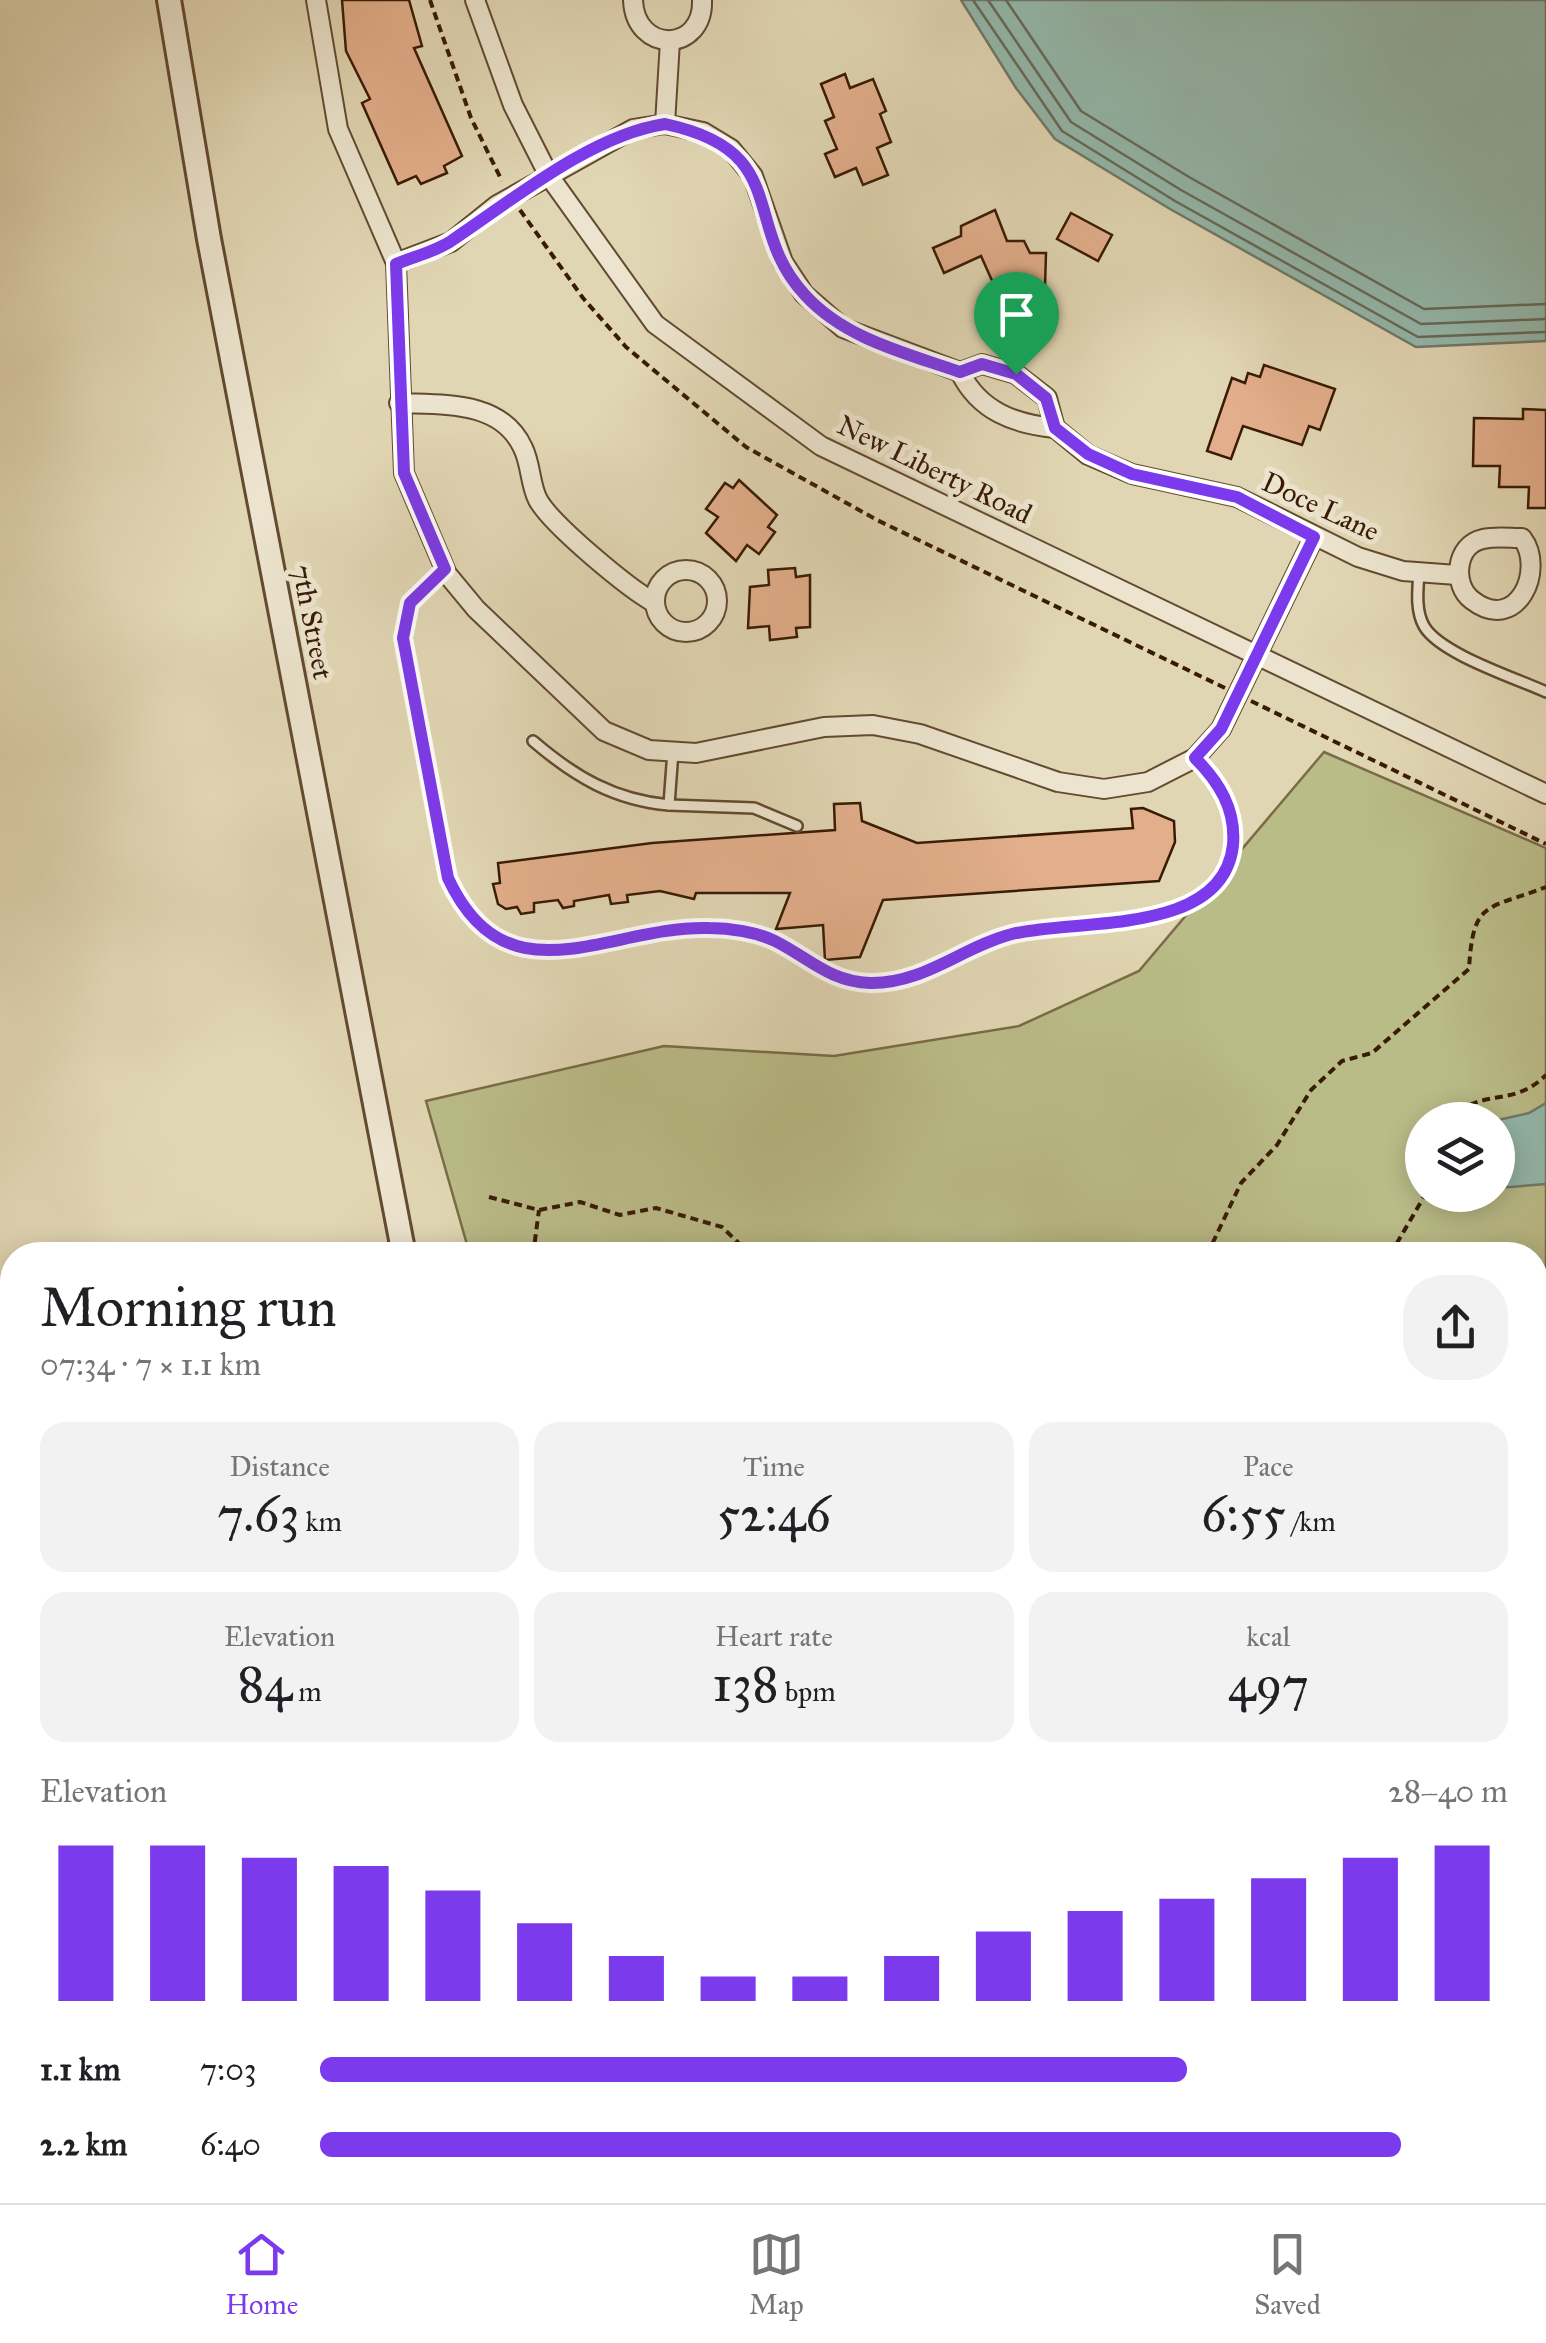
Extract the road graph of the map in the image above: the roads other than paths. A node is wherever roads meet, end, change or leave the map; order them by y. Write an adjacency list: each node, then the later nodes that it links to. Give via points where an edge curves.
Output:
1 (168, 0): 26 (street, 7th Street)
2 (316, 0): 9 (street, via 338,128)
3 (475, 0): 8 (street, New Liberty Road, via 513,105)
4 (633, 0): 6 (street, via 642,28)
5 (702, 0): 6 (street, via 697,24)
6 (670, 41): 7 (street)
7 (665, 124): 8 (street, via 633,128); 10 (street, Doce Lane, via 703,132 731,149 754,176 782,262 804,294 843,328)
8 (549, 176): 9 (street, via 451,242); 18 (street, New Liberty Road, via 655,324 820,446)
9 (396, 264): 11 (street)
10 (960, 372): 12 (street, Doce Lane, via 970,392 994,412); 12 (street, Doce Lane, via 982,364 1016,374 1046,398)
11 (399, 403): 14 (street, via 404,473); 17 (street, via 463,405 501,420 523,446 538,502 626,586)
12 (1055, 428): 13 (street, Doce Lane, via 1088,454 1132,474 1237,497)
13 (1314, 537): 15 (street, Doce Lane); 18 (street)
14 (445, 569): 21 (street, via 476,608 604,730 648,750); 22 (lane, via 410,603 403,638 448,878 458,900 495,936 529,951 724,929 772,940 829,975 896,982 1003,936 1167,913 1210,890 1232,846 1224,795)
15 (1418, 572): 16 (street, Doce Lane); 19 (lane, via 1424,627 1445,646)
16 (1458, 575): 16 (street, via 1469,598 1485,607 1524,606 1536,598 1544,566 1522,538 1482,539 1460,559)
17 (655, 604)
18 (1258, 655): 22 (street, via 1221,729); 23 (street, New Liberty Road)
19 (1546, 692)
20 (532, 741): 24 (lane, via 574,776 634,802)
21 (673, 751): 22 (street, via 873,725 920,734 1058,782 1104,788 1148,782); 24 (lane)
22 (1195, 758)
23 (1546, 794)
24 (669, 805): 25 (lane, via 754,808)
25 (796, 826)
26 (402, 1242)

